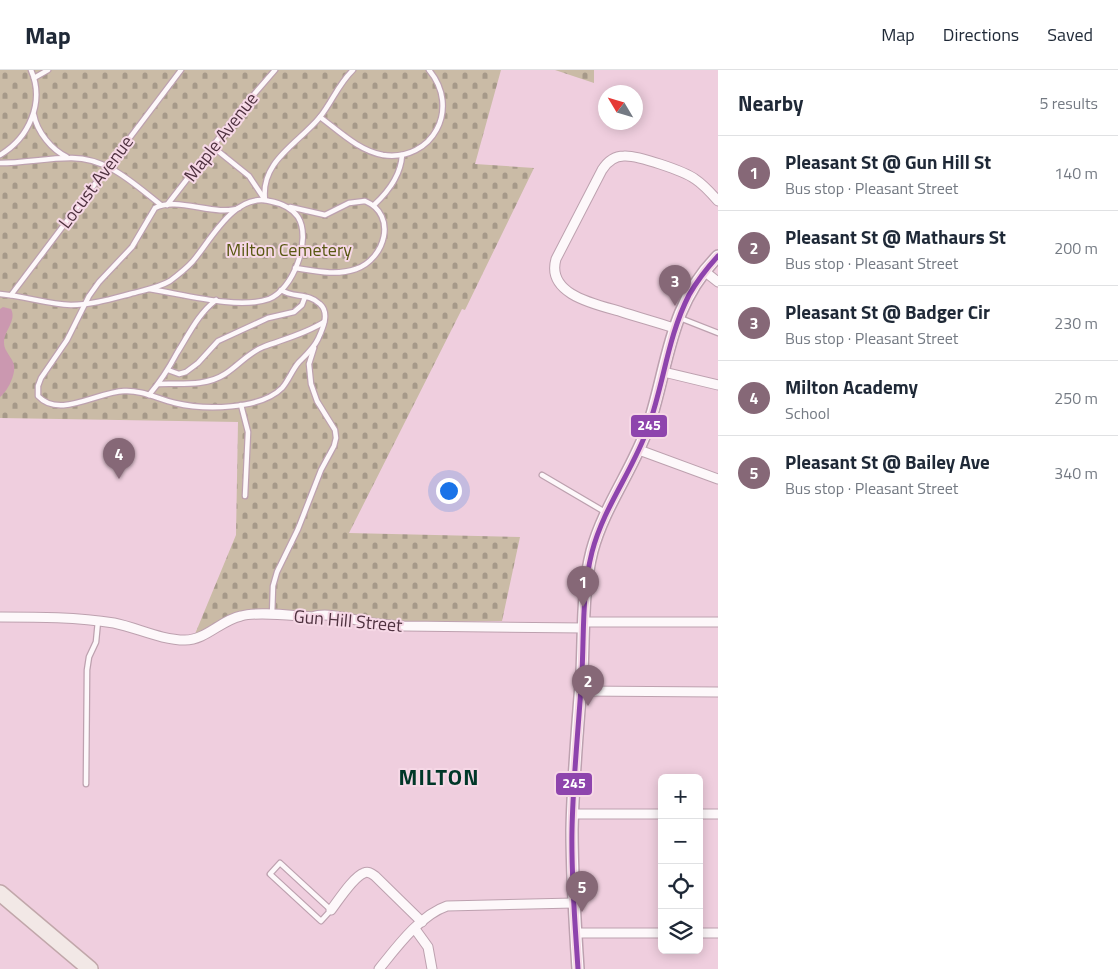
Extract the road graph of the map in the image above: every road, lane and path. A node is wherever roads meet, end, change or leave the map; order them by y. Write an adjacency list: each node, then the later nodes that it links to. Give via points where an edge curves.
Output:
1 (31, 70): 7 (lane)
2 (48, 70): 7 (lane)
3 (181, 70): 15 (lane, Locust Avenue)
4 (275, 70): 10 (lane, Maple Avenue)
5 (353, 70): 9 (lane)
6 (429, 70): 12 (lane, via 442,94 440,121 425,144)
7 (34, 78): 8 (lane)
8 (34, 114): 11 (lane, via 23,135); 13 (lane, via 37,126 47,140)
9 (320, 117): 12 (lane, via 369,151); 16 (lane, via 271,168 264,182)
10 (213, 148): 16 (lane, via 249,176); 19 (lane, Maple Avenue)
11 (0, 155)
12 (402, 155): 20 (lane, via 394,181)
13 (69, 158): 14 (lane); 15 (lane)
14 (0, 163)
15 (108, 166): 18 (lane); 30 (lane, Locust Avenue)
16 (265, 200): 21 (lane); 22 (lane)
17 (718, 201): 35 (street, via 700,182 684,173 630,156 616,158 602,170 556,259 556,278 570,293 589,302)
18 (161, 205): 19 (lane); 33 (lane, via 152,211 132,247)
19 (167, 205): 22 (lane, via 228,211)
20 (374, 205): 21 (lane, via 355,201 325,215); 24 (lane, via 381,214 385,229 382,246 373,260 338,273)
21 (284, 206): 24 (lane, via 298,217 302,230 302,248)
22 (239, 208): 27 (lane, via 218,227 185,269)
23 (718, 256): 25 (street)
24 (295, 268): 28 (lane)
25 (704, 272): 26 (street); 35 (street, via 690,290)
26 (718, 282)
27 (149, 289): 32 (lane); 33 (lane)
28 (281, 290): 31 (lane); 32 (lane, via 270,298 252,302)
29 (0, 294): 30 (lane)
30 (11, 295): 33 (lane, via 54,303)
31 (306, 296): 34 (lane, via 322,306); 40 (lane, via 294,312 268,318 222,338 194,366)
32 (216, 300): 38 (lane, via 193,326)
33 (84, 304): 44 (lane, via 66,340 41,378 38,396 50,405 58,406 115,392)
34 (324, 322): 37 (lane); 41 (lane, via 309,331 252,352 220,377)
35 (676, 322): 36 (lane); 39 (street)
36 (718, 334)
37 (314, 346): 45 (lane, via 281,389); 51 (lane, via 309,364 311,384 336,438 277,572)
38 (168, 370): 40 (lane); 42 (lane)
39 (664, 372): 43 (street); 46 (street)
40 (182, 373): 41 (lane)
41 (182, 383): 42 (lane)
42 (158, 384): 44 (lane)
43 (718, 385)
44 (149, 395): 45 (lane, via 193,406)
45 (241, 405): 49 (lane, via 248,432)
46 (639, 450): 48 (street); 50 (street)
47 (542, 475): 50 (lane)
48 (718, 479)
49 (245, 496)
50 (607, 513): 55 (street, via 590,562)
51 (272, 615): 53 (street, Gun Hill Street, via 240,616 202,636 186,640); 55 (street, Gun Hill Street, via 330,616 404,626)
52 (0, 617): 53 (street, Gun Hill Street)
53 (98, 622): 58 (lane, via 96,642 87,670)
54 (718, 622): 55 (street, Gun Hill Street)
55 (585, 625): 56 (street)
56 (580, 691): 57 (street); 59 (street)
57 (718, 692)
58 (86, 784)
59 (573, 814): 60 (street); 64 (street)
60 (658, 814)
61 (703, 814): 62 (street)
62 (718, 814)
63 (0, 893): 72 (main road)
64 (574, 903): 66 (street, via 453,905 436,910); 68 (street)
65 (331, 910): 65 (lane, via 280,863 270,874 321,921); 66 (street, via 358,877 370,873)
66 (422, 922): 67 (street)
67 (415, 929): 73 (street); 74 (street, via 428,947)
68 (576, 933): 69 (street); 75 (street)
69 (658, 933)
70 (703, 933): 71 (street)
71 (718, 933)
72 (90, 969)
73 (379, 969)
74 (432, 969)
75 (578, 969)

